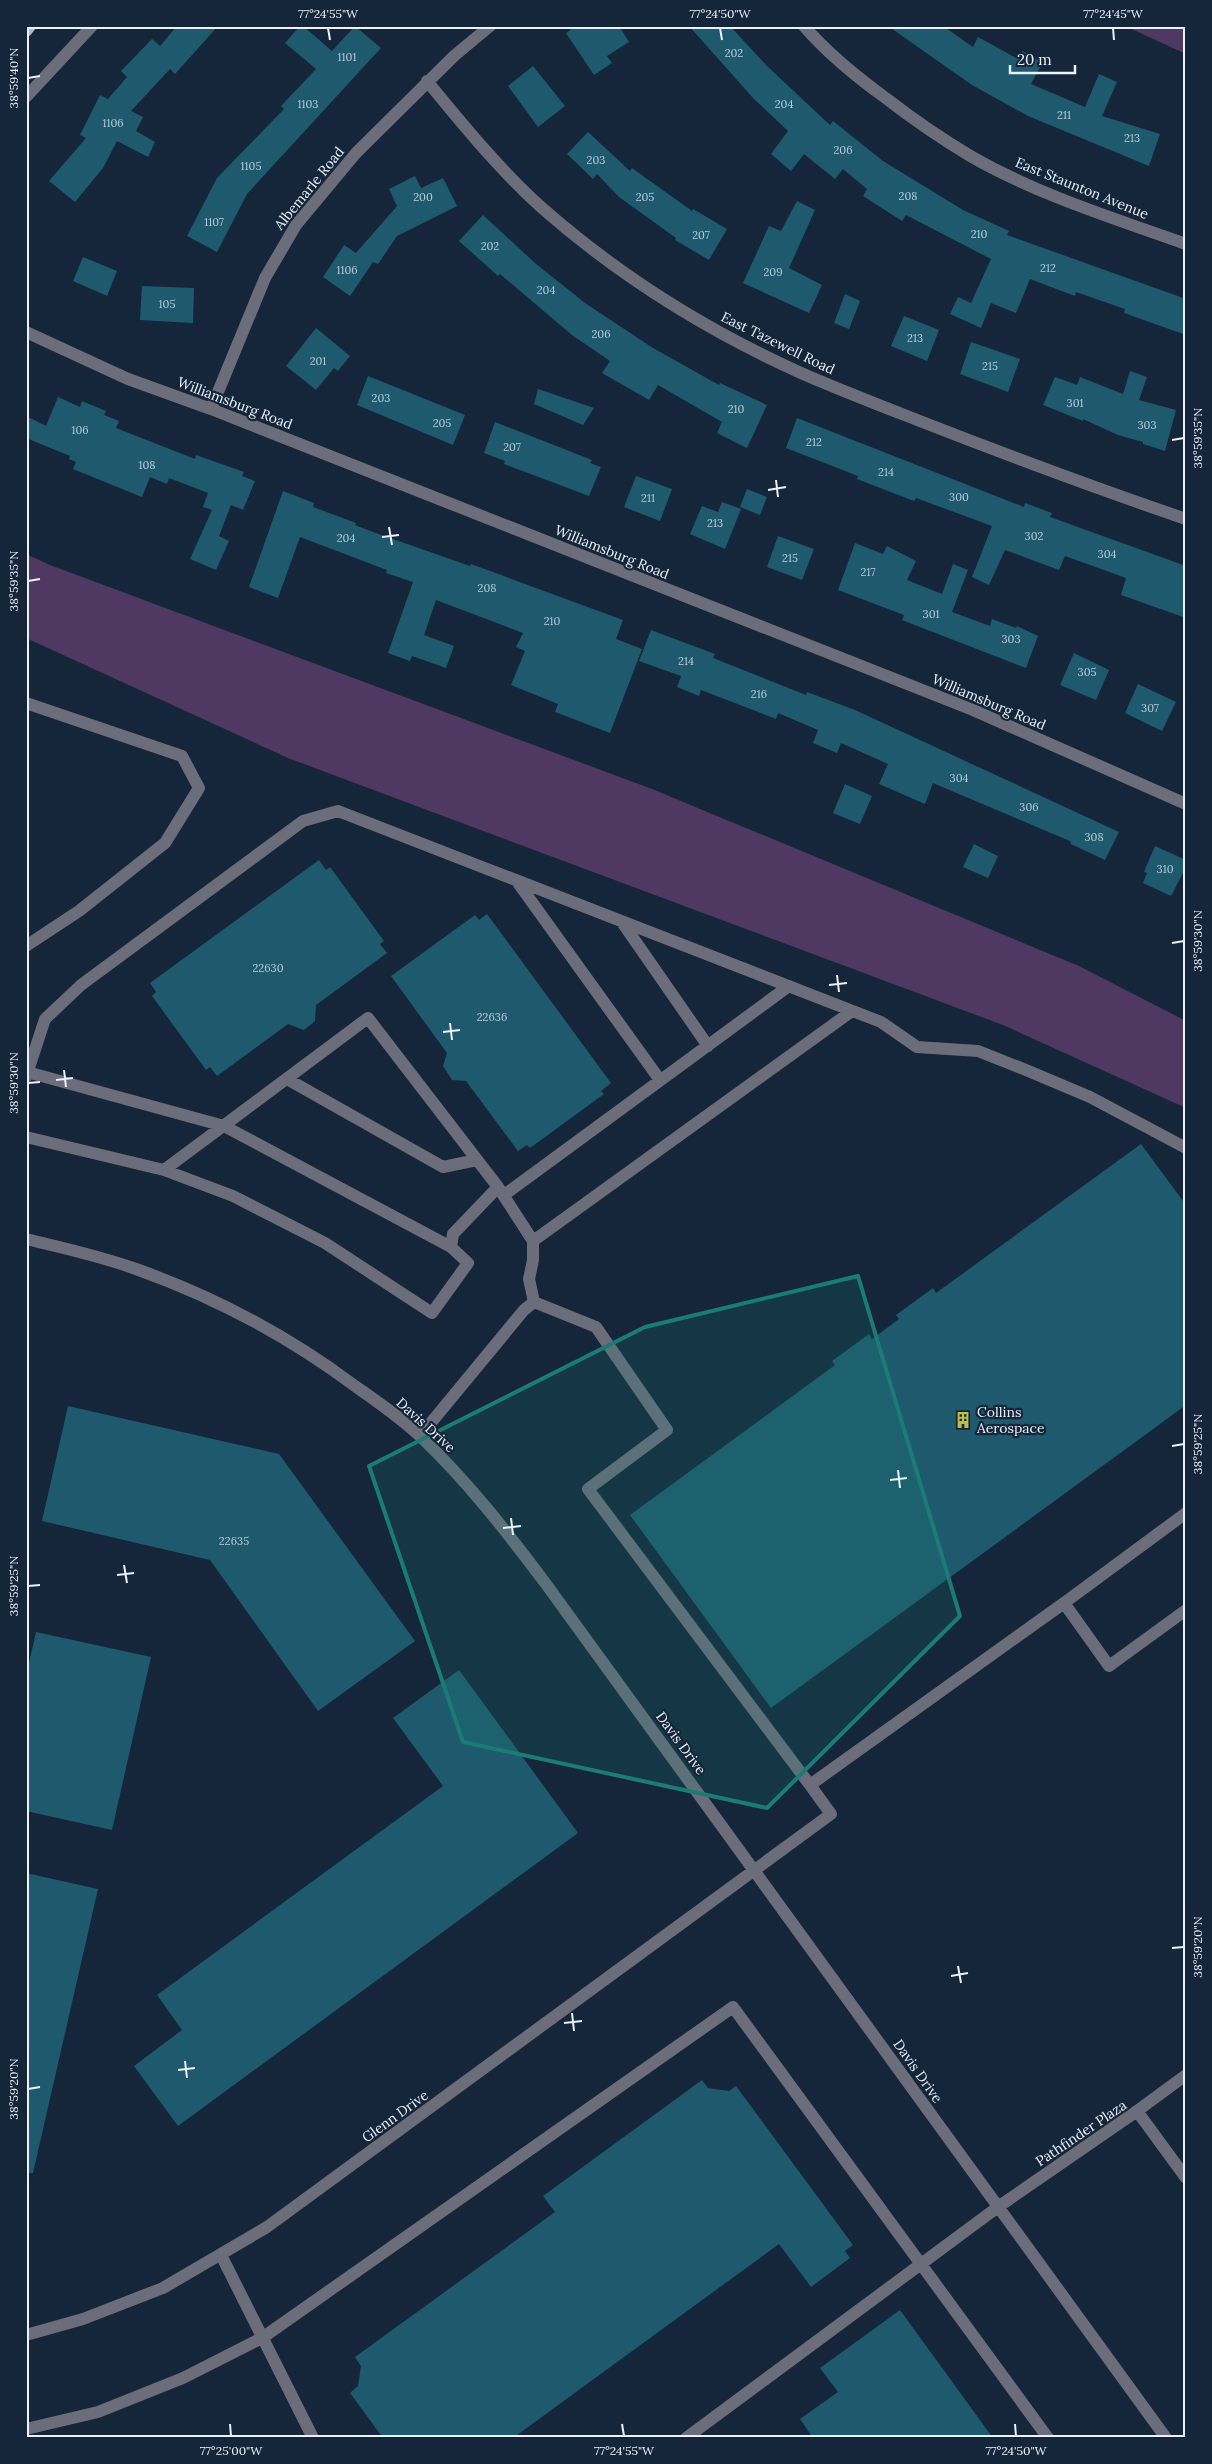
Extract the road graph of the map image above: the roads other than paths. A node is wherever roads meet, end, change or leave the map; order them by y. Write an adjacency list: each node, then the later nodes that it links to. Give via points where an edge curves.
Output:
1 (30, 26): 5 (main road)
2 (92, 26): 7 (street)
3 (490, 26): 6 (street, Albemarle Road)
4 (804, 26): 8 (street, East Staunton Avenue, via 862,81 915,121 972,157 1078,206)
5 (26, 30)
6 (427, 81): 10 (street, Albemarle Road, via 356,153 296,225 265,278); 11 (street, East Tazewell Road, via 486,154 542,207 650,290 696,319 847,392 1034,466)
7 (26, 97)
8 (1186, 244)
9 (26, 332): 10 (street, Williamsburg Road, via 128,379)
10 (211, 409): 13 (street, Williamsburg Road, via 964,706)
11 (1186, 519)
12 (26, 703): 16 (street, via 182,756 199,788 165,843 79,912)
13 (1186, 804)
14 (516, 880): 15 (street); 20 (street, via 338,811 303,821 81,985 45,1019); 22 (street)
15 (622, 922): 17 (street); 19 (street)
16 (26, 946)
17 (789, 986): 18 (street); 19 (street)
18 (852, 1011): 25 (street, via 881,1022 917,1048 978,1051 1026,1070 1090,1097); 30 (street)
19 (708, 1046): 22 (street)
20 (27, 1074): 23 (street)
21 (287, 1078): 23 (street); 26 (street, via 443,1167); 26 (street, via 368,1018)
22 (660, 1080): 28 (street)
23 (224, 1126): 27 (street); 31 (street)
24 (26, 1138): 27 (street)
25 (1186, 1148)
26 (477, 1160): 28 (street)
27 (164, 1170): 31 (street, via 233,1196 325,1243 432,1313 468,1263)
28 (501, 1191): 30 (street); 31 (street, via 453,1234)
29 (26, 1239): 33 (street, Davis Drive, via 134,1268 236,1310 324,1363)
30 (534, 1241): 32 (street, via 529,1279)
31 (452, 1247)
32 (534, 1302): 33 (street); 37 (street, via 596,1326 668,1430 588,1489)
33 (420, 1436): 38 (street, Davis Drive, via 502,1525)
34 (1186, 1513): 35 (street)
35 (1064, 1602): 36 (street, via 1109,1666); 37 (street)
36 (1186, 1610)
37 (810, 1785): 38 (street, Glenn Drive, via 831,1814)
38 (756, 1872): 42 (street, Davis Drive); 43 (street, Glenn Drive, via 275,2222)
39 (1186, 2075): 40 (street)
40 (1137, 2111): 41 (street, Pathfinder Plaza); 42 (street, Pathfinder Plaza)
41 (1186, 2178)
42 (998, 2207): 44 (street, Pathfinder Plaza); 51 (street, Davis Drive)
43 (221, 2255): 45 (street, Glenn Drive, via 163,2288 83,2319); 46 (street)
44 (922, 2265): 46 (street, via 733,2007); 49 (street, Pathfinder Plaza); 50 (street)
45 (26, 2335)
46 (262, 2338): 47 (street, via 183,2378 98,2412); 48 (street)
47 (26, 2429)
48 (309, 2435)
49 (686, 2438)
50 (1048, 2438)
51 (1166, 2438)

